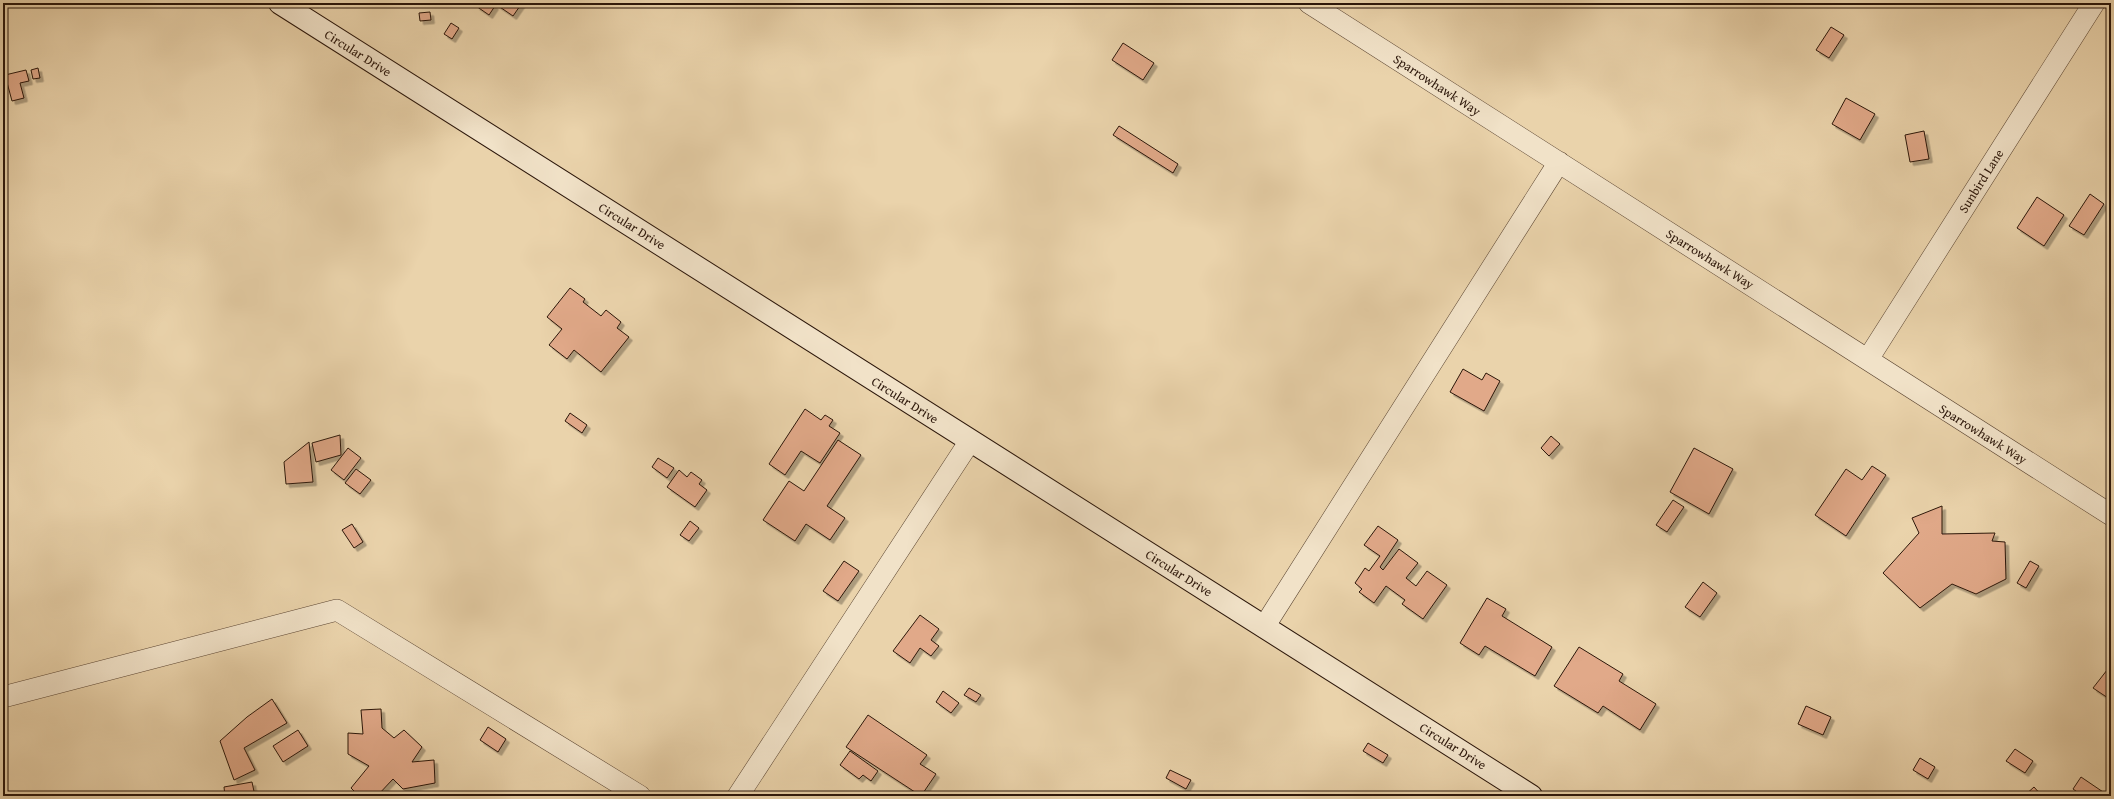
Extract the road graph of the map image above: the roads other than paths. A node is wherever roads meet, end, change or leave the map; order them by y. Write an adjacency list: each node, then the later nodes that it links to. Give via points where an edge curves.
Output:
1 (280, 3): 6 (street, Circular Drive)
2 (1309, 3): 4 (street, Sparrowhawk Way)
3 (2094, 3): 5 (street, Sunbird Lane)
4 (1559, 162): 5 (street, Sparrowhawk Way); 8 (street)
5 (1868, 359): 7 (street, Sparrowhawk Way)
6 (970, 441): 8 (street, Circular Drive); 11 (street)
7 (2111, 515)
8 (1264, 627): 12 (street, Circular Drive)
9 (3, 697): 10 (street, via 337,610)
10 (640, 796)
11 (738, 796)
12 (1531, 796)

